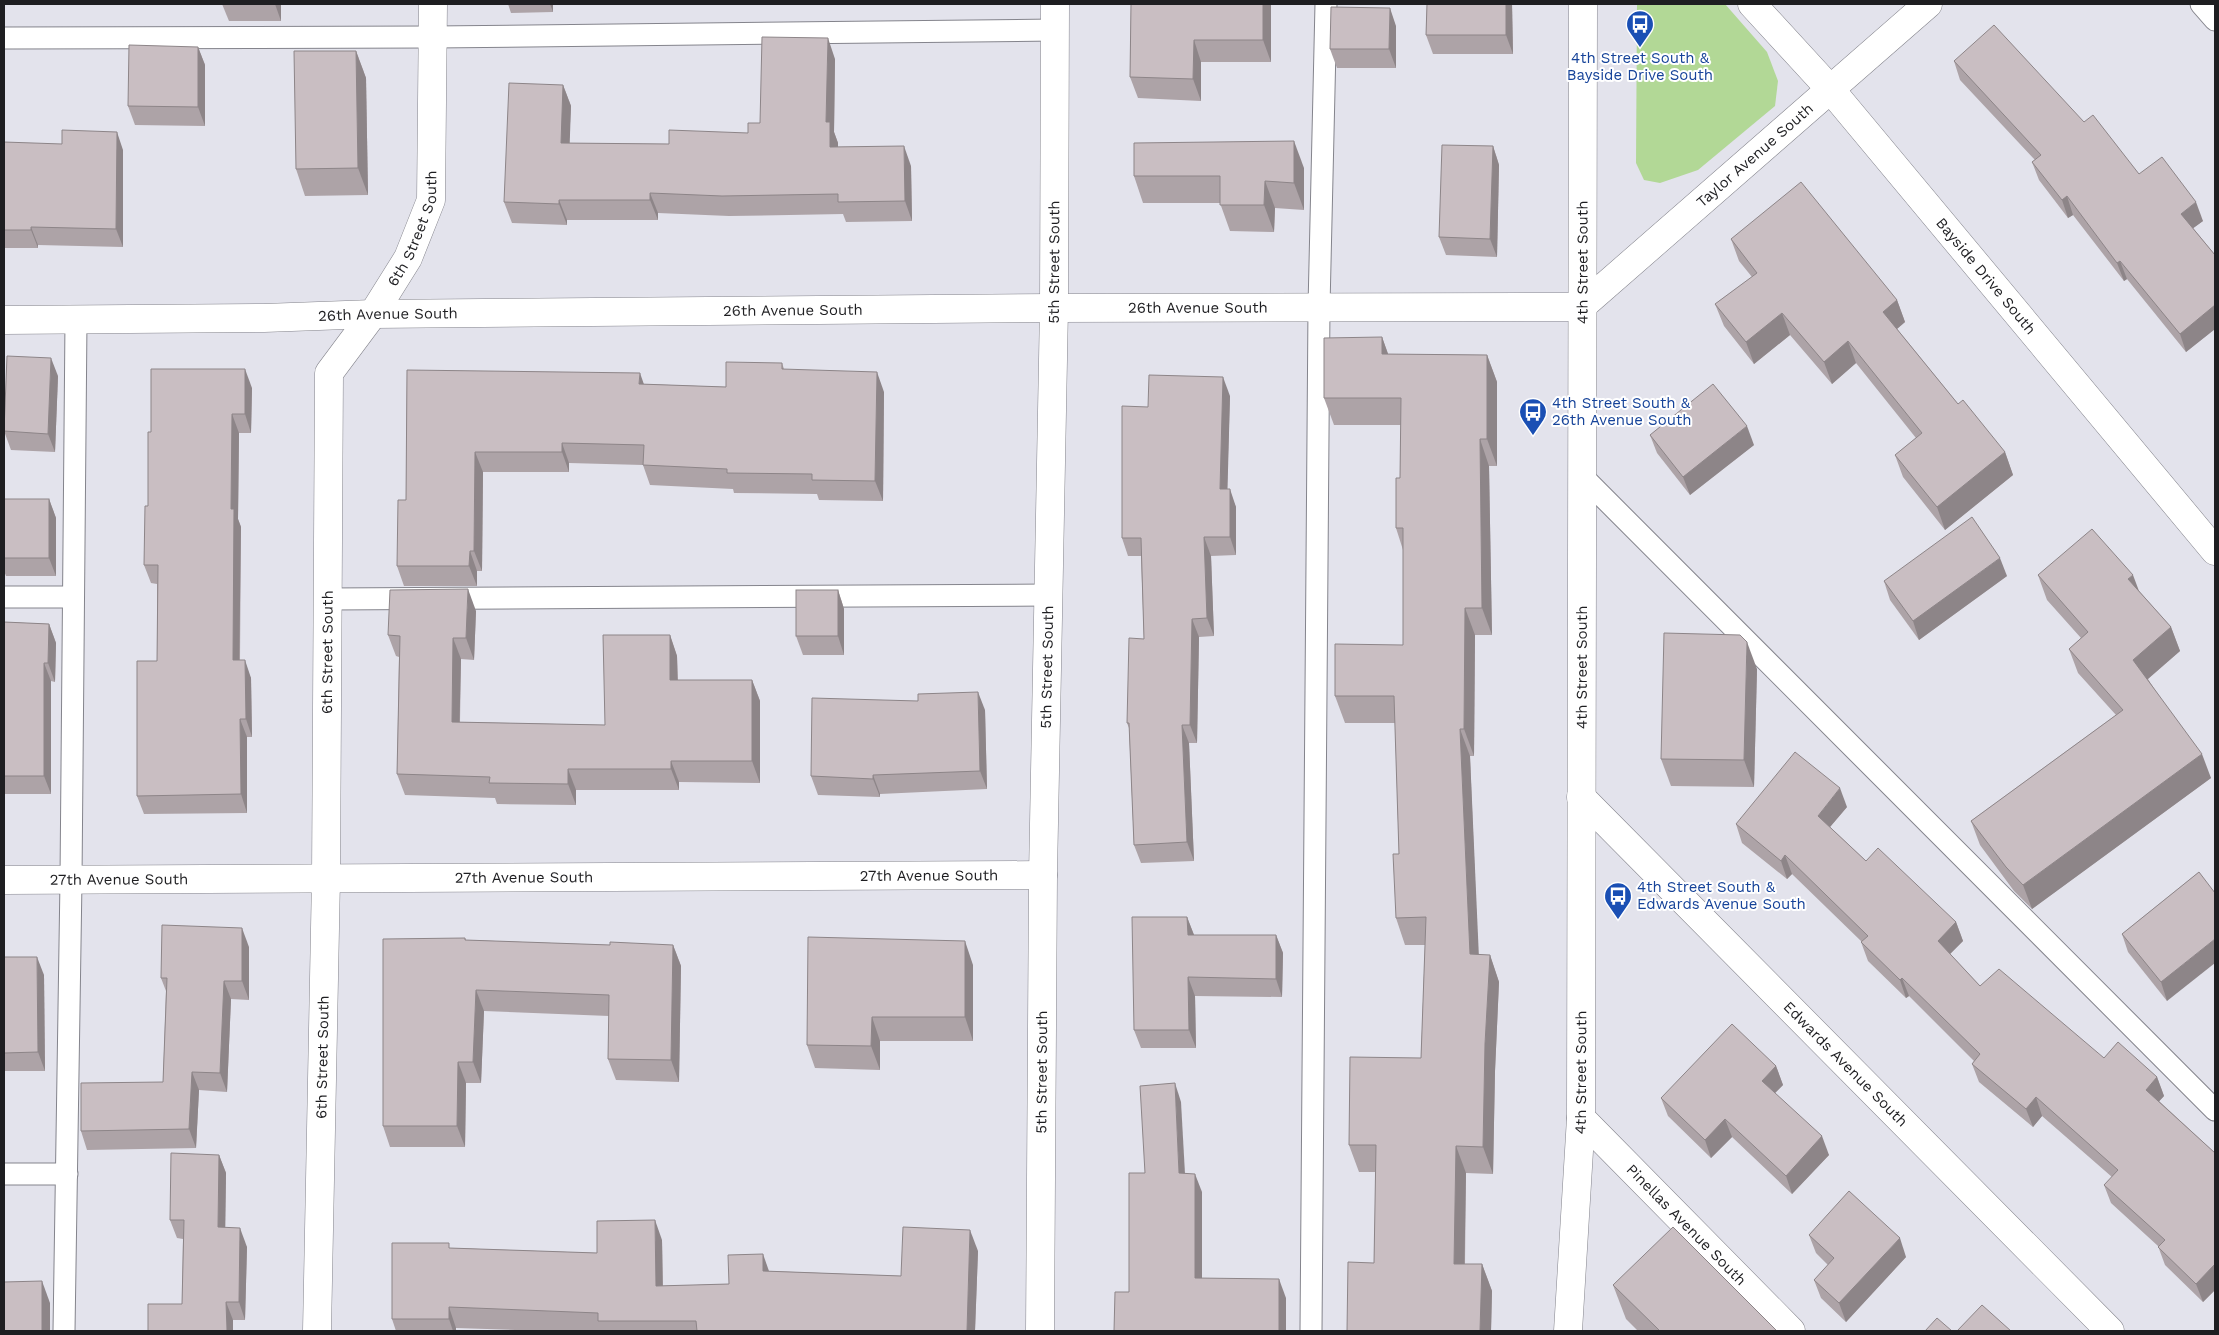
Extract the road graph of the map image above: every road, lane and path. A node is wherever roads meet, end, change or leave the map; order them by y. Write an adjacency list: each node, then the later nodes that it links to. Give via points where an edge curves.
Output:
1 (433, 4): 9 (street, 6th Street South)
2 (1326, 4): 12 (lane)
3 (1583, 4): 13 (street, 4th Street South)
4 (1752, 4): 11 (street, Bayside Drive South)
5 (1928, 4): 11 (street, Taylor Avenue South)
6 (2201, 4): 8 (lane)
7 (1055, 17): 9 (lane); 14 (street, 5th Street South)
8 (2215, 20)
9 (433, 37): 10 (lane); 15 (street, 6th Street South, via 431,200 408,258)
10 (4, 38)
11 (1831, 90): 13 (street, Taylor Avenue South); 19 (street, Bayside Drive South)
12 (1319, 307): 13 (street, 26th Avenue South); 14 (street, 26th Avenue South); 36 (lane)
13 (1581, 307): 18 (street, 4th Street South)
14 (1054, 308): 15 (street, 26th Avenue South); 20 (street, 5th Street South)
15 (373, 314): 17 (street, 26th Avenue South); 23 (street, 6th Street South, via 329,373)
16 (4, 320): 17 (street, 26th Avenue South)
17 (76, 320): 22 (lane)
18 (1581, 475): 24 (street, 4th Street South); 29 (lane)
19 (2215, 551)
20 (1049, 595): 23 (lane); 25 (street, 5th Street South)
21 (4, 597): 22 (lane)
22 (73, 597): 28 (lane)
23 (328, 599): 26 (street, 6th Street South)
24 (1581, 797): 30 (street, 4th Street South); 39 (street, Edwards Avenue South)
25 (1043, 875): 26 (street, 27th Avenue South); 35 (street, 5th Street South)
26 (326, 878): 28 (street, 27th Avenue South); 34 (street, 6th Street South)
27 (4, 880): 28 (street, 27th Avenue South)
28 (71, 880): 32 (lane)
29 (2215, 1110)
30 (1581, 1118): 37 (street, 4th Street South); 38 (street, Pinellas Avenue South)
31 (4, 1174): 32 (lane)
32 (67, 1174): 33 (lane)
33 (64, 1331)
34 (318, 1331)
35 (1040, 1331)
36 (1311, 1331)
37 (1568, 1331)
38 (1791, 1331)
39 (2110, 1331)

